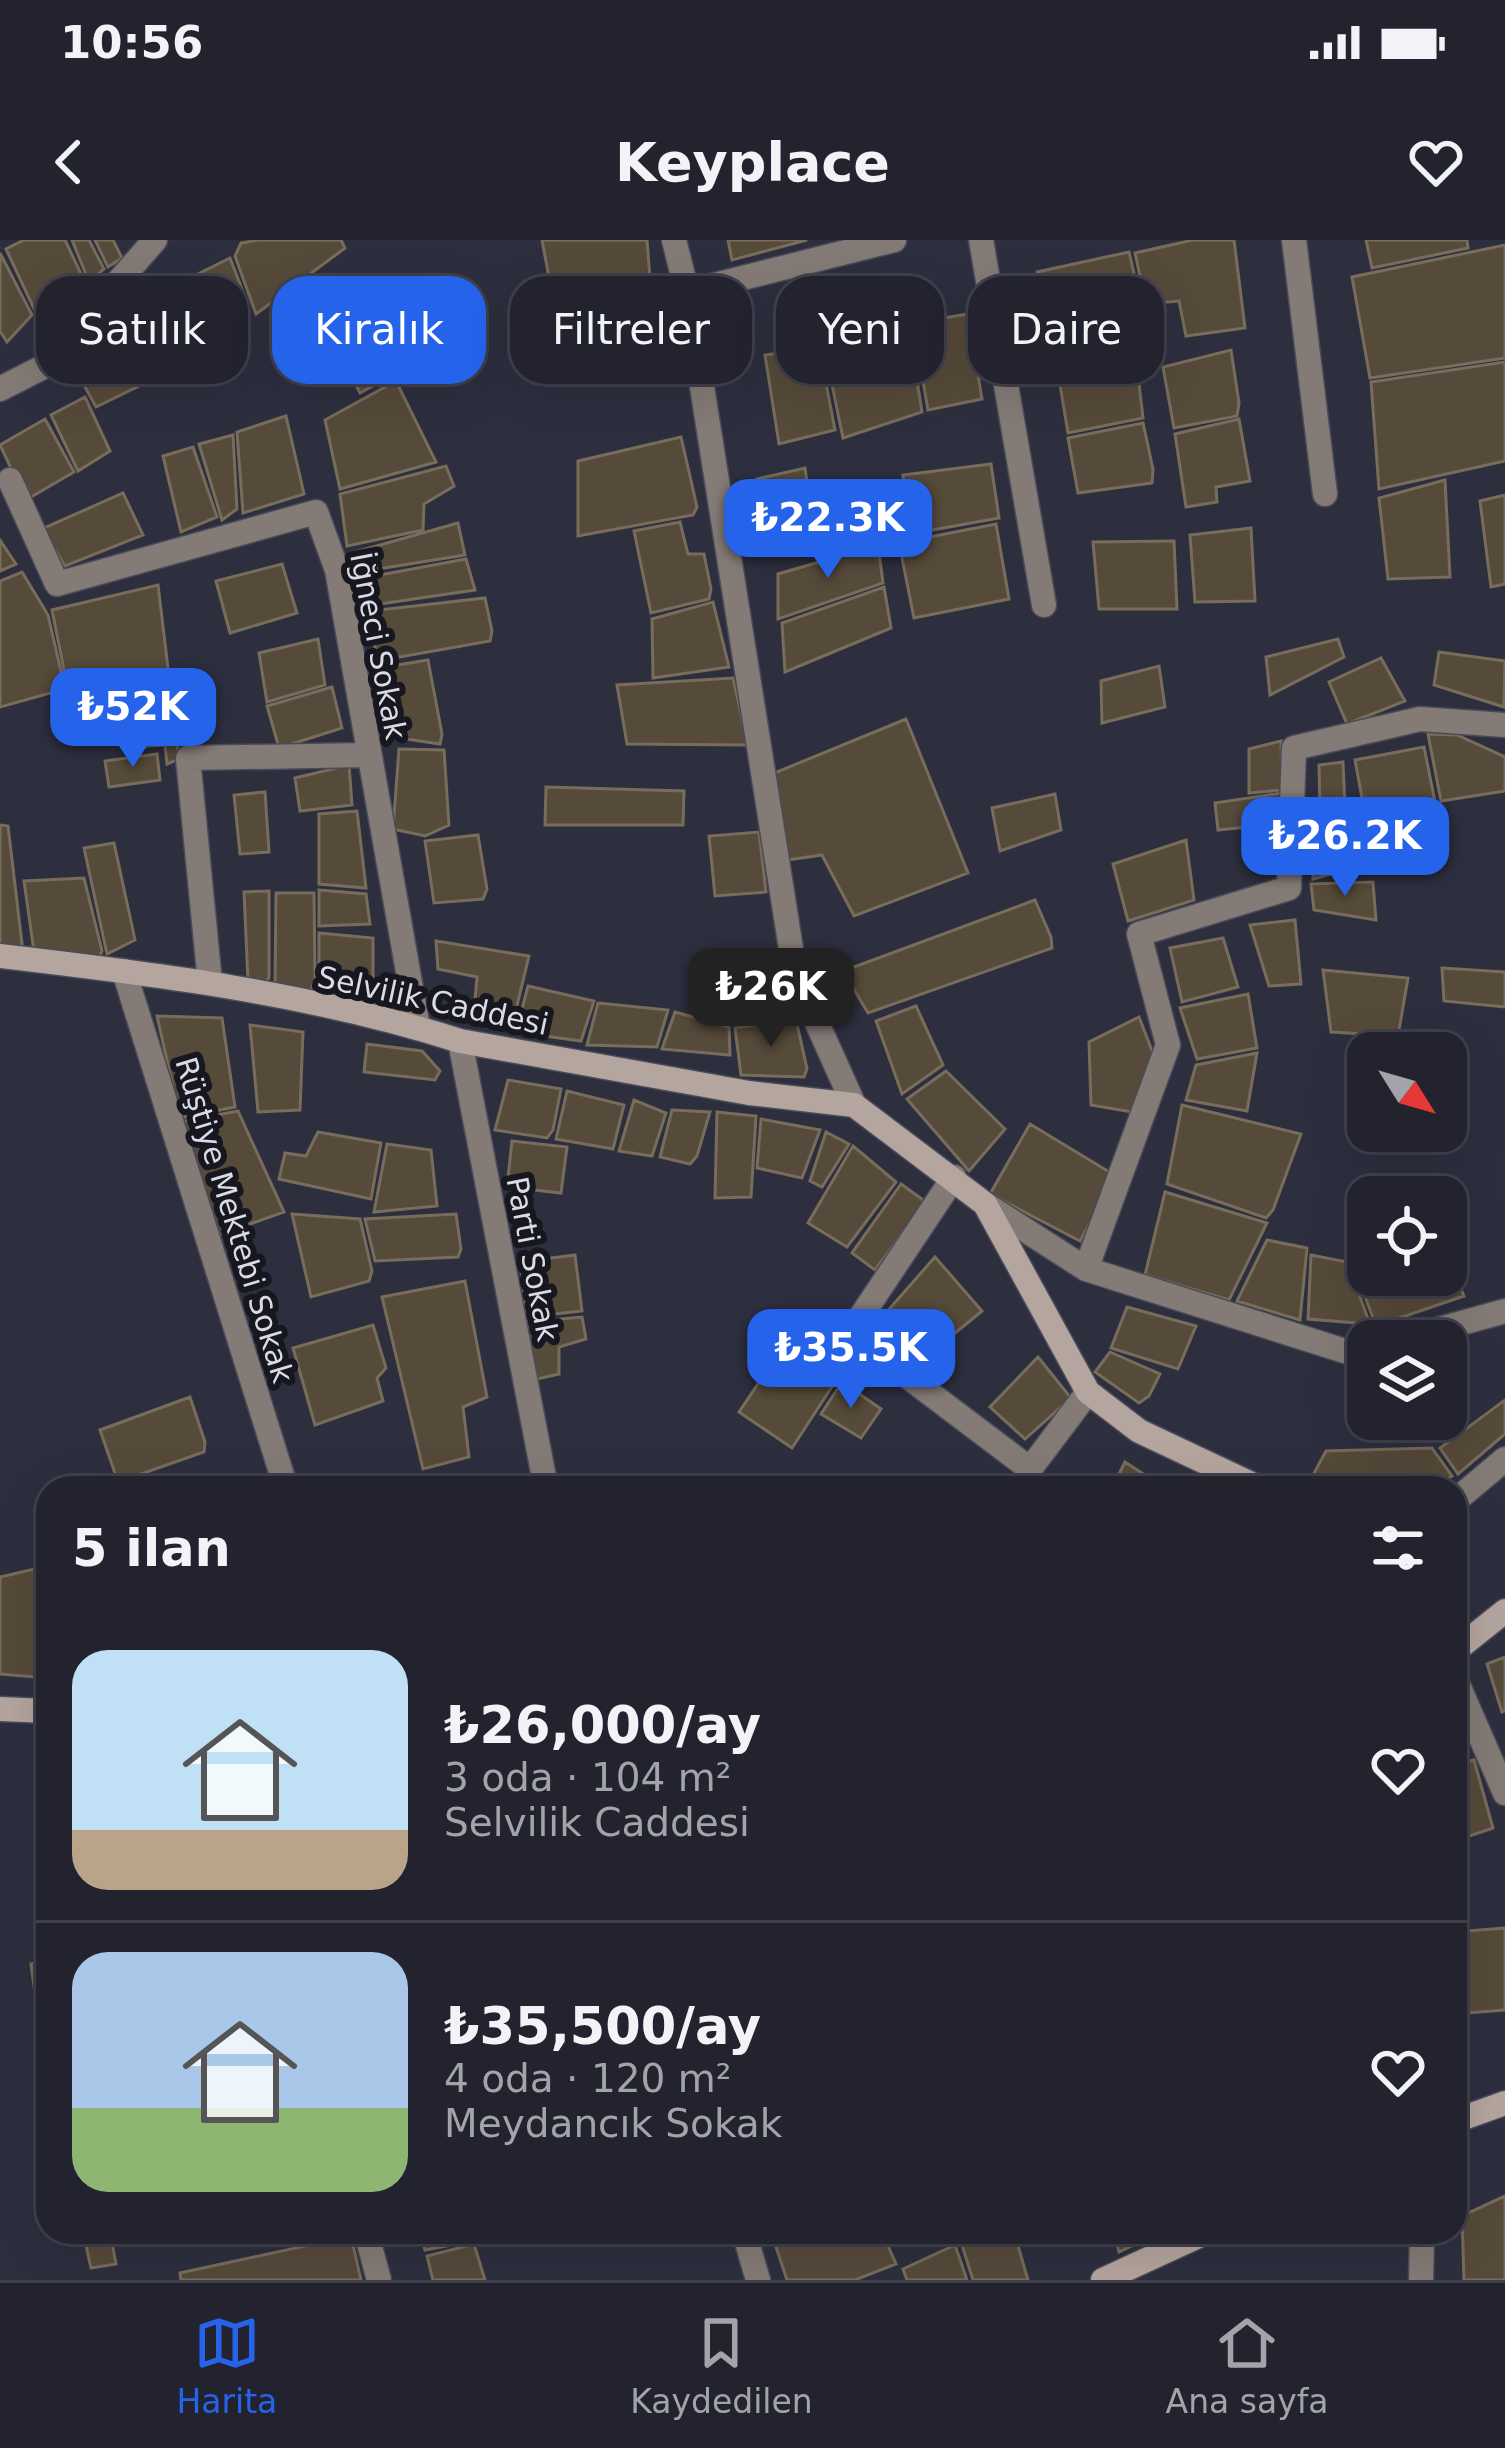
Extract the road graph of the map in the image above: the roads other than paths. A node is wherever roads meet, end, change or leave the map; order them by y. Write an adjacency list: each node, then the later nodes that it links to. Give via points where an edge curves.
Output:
1 (155, 240): 9 (street, via 43,367)
2 (674, 240): 6 (street)
3 (894, 240): 7 (street)
4 (981, 240): 12 (street)
5 (1294, 240): 11 (street)
6 (682, 276)
7 (750, 276)
8 (701, 384): 20 (street, via 795,974)
9 (0, 389)
10 (10, 480): 14 (street, İğneci Sokak, via 57,584 316,512 337,570)
11 (1325, 494)
12 (1044, 605)
13 (1505, 725): 23 (street, via 1420,719 1294,748 1289,888 1139,934 1168,1045)
14 (368, 755): 17 (street, via 188,758); 18 (street, İğneci Sokak)
15 (0, 956): 16 (street, Selvilik Caddesi)
16 (124, 971): 17 (street, Selvilik Caddesi); 29 (street, Rüştiye Mektebi Sokak)
17 (210, 983): 18 (street, Selvilik Caddesi)
18 (418, 1028): 19 (street, Selvilik Caddesi)
19 (460, 1041): 20 (street, Selvilik Caddesi); 30 (street, Parti Sokak)
20 (854, 1106): 21 (street)
21 (954, 1177): 22 (street); 31 (street, via 850,1333)
22 (986, 1204): 23 (street); 27 (street)
23 (1086, 1269): 26 (street)
24 (1505, 1311): 25 (street)
25 (1467, 1321)
26 (1347, 1352)
27 (1088, 1392): 32 (street); 33 (street, via 1139,1431)
28 (1505, 1459): 34 (street)
29 (282, 1476)
30 (544, 1476)
31 (1024, 1476)
32 (1027, 1476)
33 (1234, 1476)
34 (1467, 1491)
35 (1505, 1611): 36 (street)
36 (1467, 1641)
37 (1467, 1706): 40 (street)
38 (0, 1709): 39 (street)
39 (36, 1710)
40 (1505, 1793)
41 (1505, 2104): 42 (street)
42 (1467, 2117)
43 (370, 2244): 47 (street)
44 (748, 2244): 48 (street)
45 (1181, 2244): 49 (street)
46 (1422, 2244): 50 (street)
47 (380, 2280)
48 (758, 2280)
49 (1102, 2280)
50 (1421, 2280)

